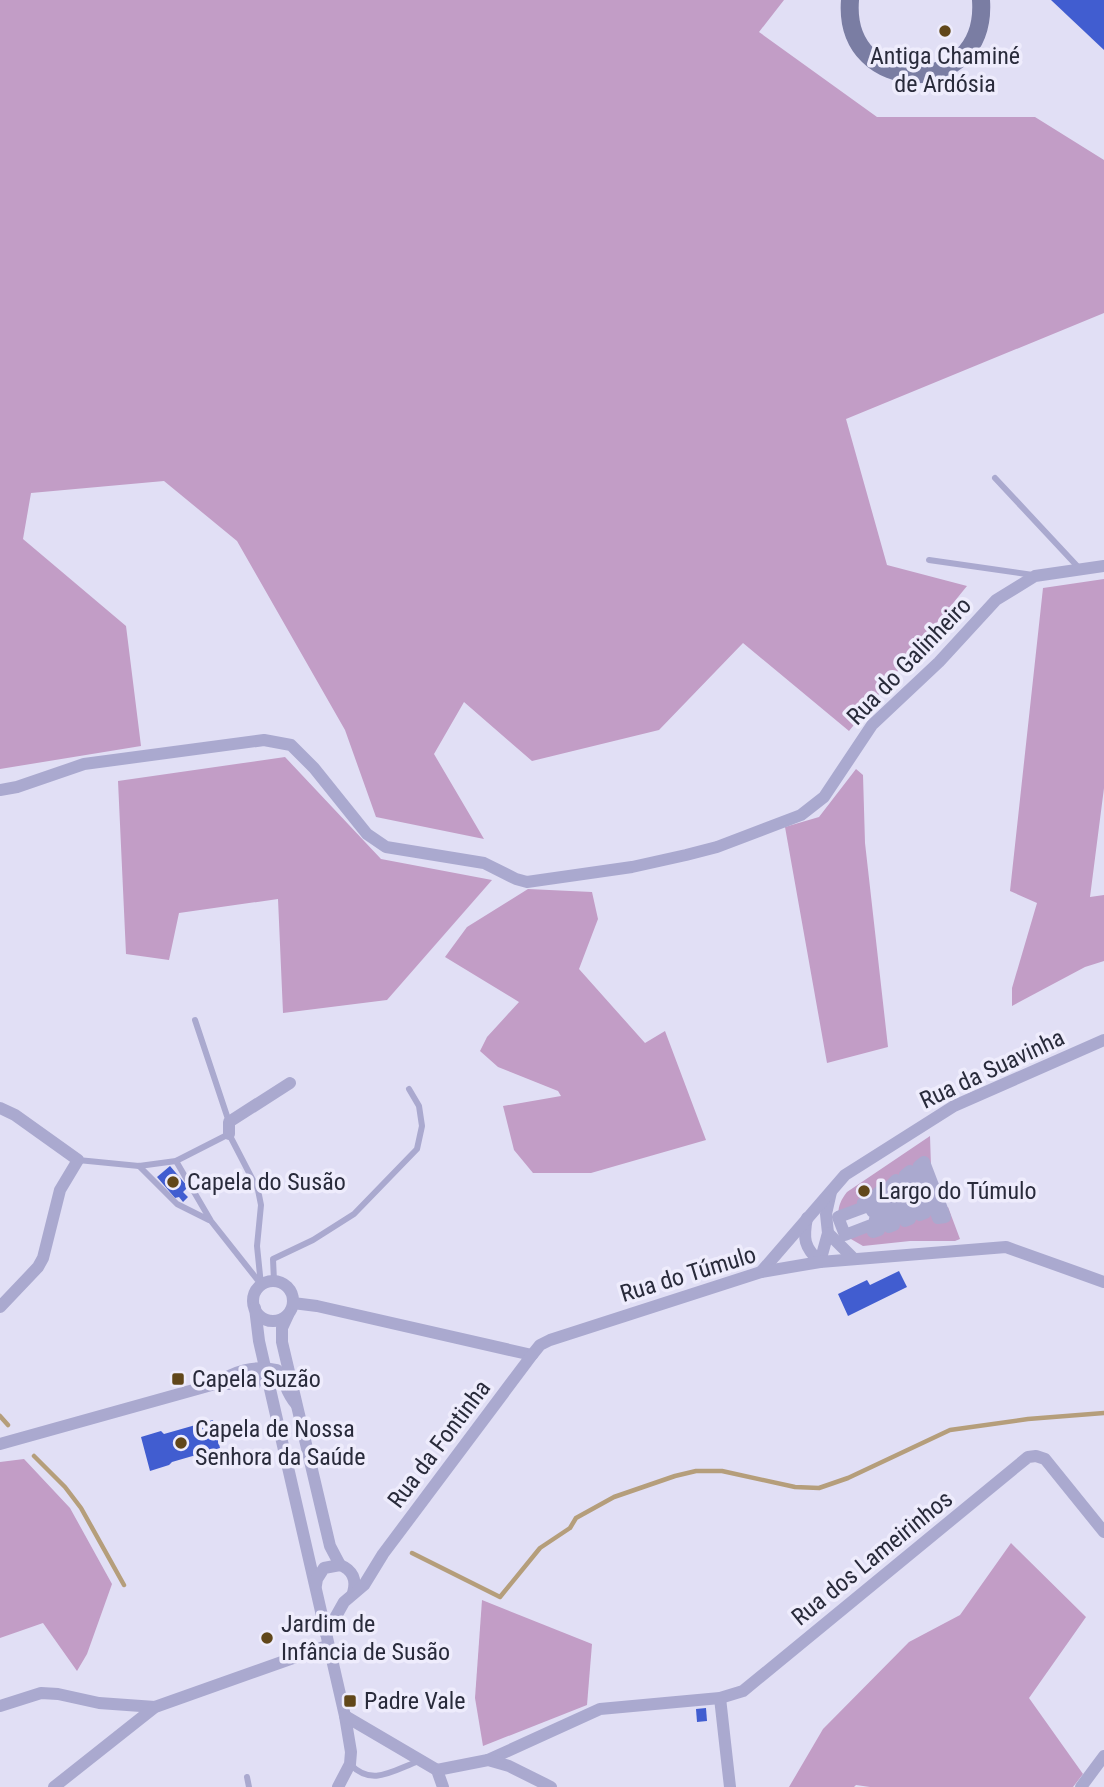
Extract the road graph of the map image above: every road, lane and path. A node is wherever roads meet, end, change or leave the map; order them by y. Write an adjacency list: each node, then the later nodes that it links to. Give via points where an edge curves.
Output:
1 (850, 0): 2 (street, via 852,28 864,51 884,68 909,75 935,72 967,51 979,28)
2 (981, 0)
3 (995, 478): 6 (lane)
4 (929, 560): 7 (lane)
5 (1104, 566): 6 (street, Rua do Galinheiro)
6 (1080, 569): 7 (street, Rua do Galinheiro)
7 (1035, 576): 8 (street, Rua do Galinheiro, via 996,600 872,725 824,797 801,815 717,847 632,867 527,882 484,863 386,847 367,834 291,745 264,740 84,764)
8 (0, 790)
9 (195, 1020): 14 (lane)
10 (1104, 1040): 18 (street, Rua da Suavinha, via 954,1106 845,1175)
11 (289, 1083): 14 (street)
12 (409, 1089): 27 (lane, via 419,1106 422,1126 417,1149 354,1214 274,1259)
13 (0, 1108): 15 (street)
14 (229, 1128): 16 (lane); 27 (lane, via 258,1190 257,1246)
15 (78, 1160): 17 (lane); 28 (street, via 60,1189 43,1258)
16 (176, 1161): 17 (lane); 21 (lane)
17 (139, 1166): 21 (lane, via 177,1204)
18 (832, 1188): 19 (street, Rua da Suavinha); 22 (street, via 826,1214)
19 (808, 1216): 24 (street, via 807,1248); 25 (street, Rua da Suavinha)
20 (838, 1217): 20 (street, via 865,1207 867,1200 872,1211 882,1208 877,1194 881,1190 887,1205 897,1201 891,1185 896,1181 902,1198 912,1194 905,1175 910,1171 917,1192 927,1187 919,1166 924,1162 945,1217 938,1218 932,1201 922,1205 925,1213 920,1216 917,1205 906,1209 910,1219 905,1221 901,1210 890,1214 894,1225 889,1227 885,1215 875,1219 879,1230 873,1232 871,1225 845,1235)
21 (211, 1221): 27 (lane)
22 (828, 1233): 23 (street); 24 (street)
23 (854, 1259): 24 (street, Rua do Túmulo); 26 (street, Rua do Túmulo, via 1006,1247)
24 (820, 1262): 25 (street, Rua do Túmulo)
25 (761, 1272): 33 (street, Rua do Túmulo, via 550,1340)
26 (1104, 1282)
27 (268, 1283): 29 (street, via 254,1295); 30 (street, via 280,1282 290,1290)
28 (0, 1307)
29 (255, 1308): 30 (street, via 258,1314 276,1321); 32 (street)
30 (291, 1309): 31 (street); 33 (street, via 317,1306)
31 (282, 1328): 35 (street, via 276,1344 279,1360); 39 (street)
32 (261, 1349): 34 (street); 35 (street)
33 (532, 1355): 42 (street, Rua da Fontinha)
34 (243, 1370): 35 (street); 36 (street)
35 (270, 1371): 37 (street); 38 (street); 39 (street, via 282,1376 286,1394)
36 (215, 1384): 37 (street); 40 (street)
37 (250, 1384): 38 (street)
38 (271, 1392): 44 (street)
39 (296, 1404): 43 (street, via 330,1546)
40 (0, 1444)
41 (1104, 1532): 47 (street, Rua dos Lameirinhos, via 1045,1459 1028,1457 743,1691)
42 (380, 1558): 43 (street, via 358,1567); 45 (street, Rua da Fontinha, via 364,1584)
43 (343, 1566): 44 (street, via 324,1568); 45 (street, via 355,1580)
44 (317, 1588): 45 (street, via 332,1604); 46 (street)
45 (349, 1597): 46 (street, Rua da Fontinha)
46 (327, 1640): 49 (street); 50 (street)
47 (720, 1699): 53 (street, via 600,1709); 64 (street)
48 (0, 1706): 49 (street, via 41,1693)
49 (155, 1707): 58 (street)
50 (345, 1716): 52 (street); 54 (street)
51 (1104, 1756): 65 (street)
52 (420, 1760): 55 (street); 57 (lane)
53 (488, 1760): 55 (street); 63 (street)
54 (350, 1764): 57 (lane, via 360,1775); 60 (street)
55 (437, 1770): 62 (street)
56 (247, 1777): 59 (lane)
57 (375, 1777): 61 (lane)
58 (54, 1787)
59 (248, 1787)
60 (338, 1787)
61 (376, 1787)
62 (443, 1787)
63 (551, 1787)
64 (730, 1787)
65 (1081, 1787)

